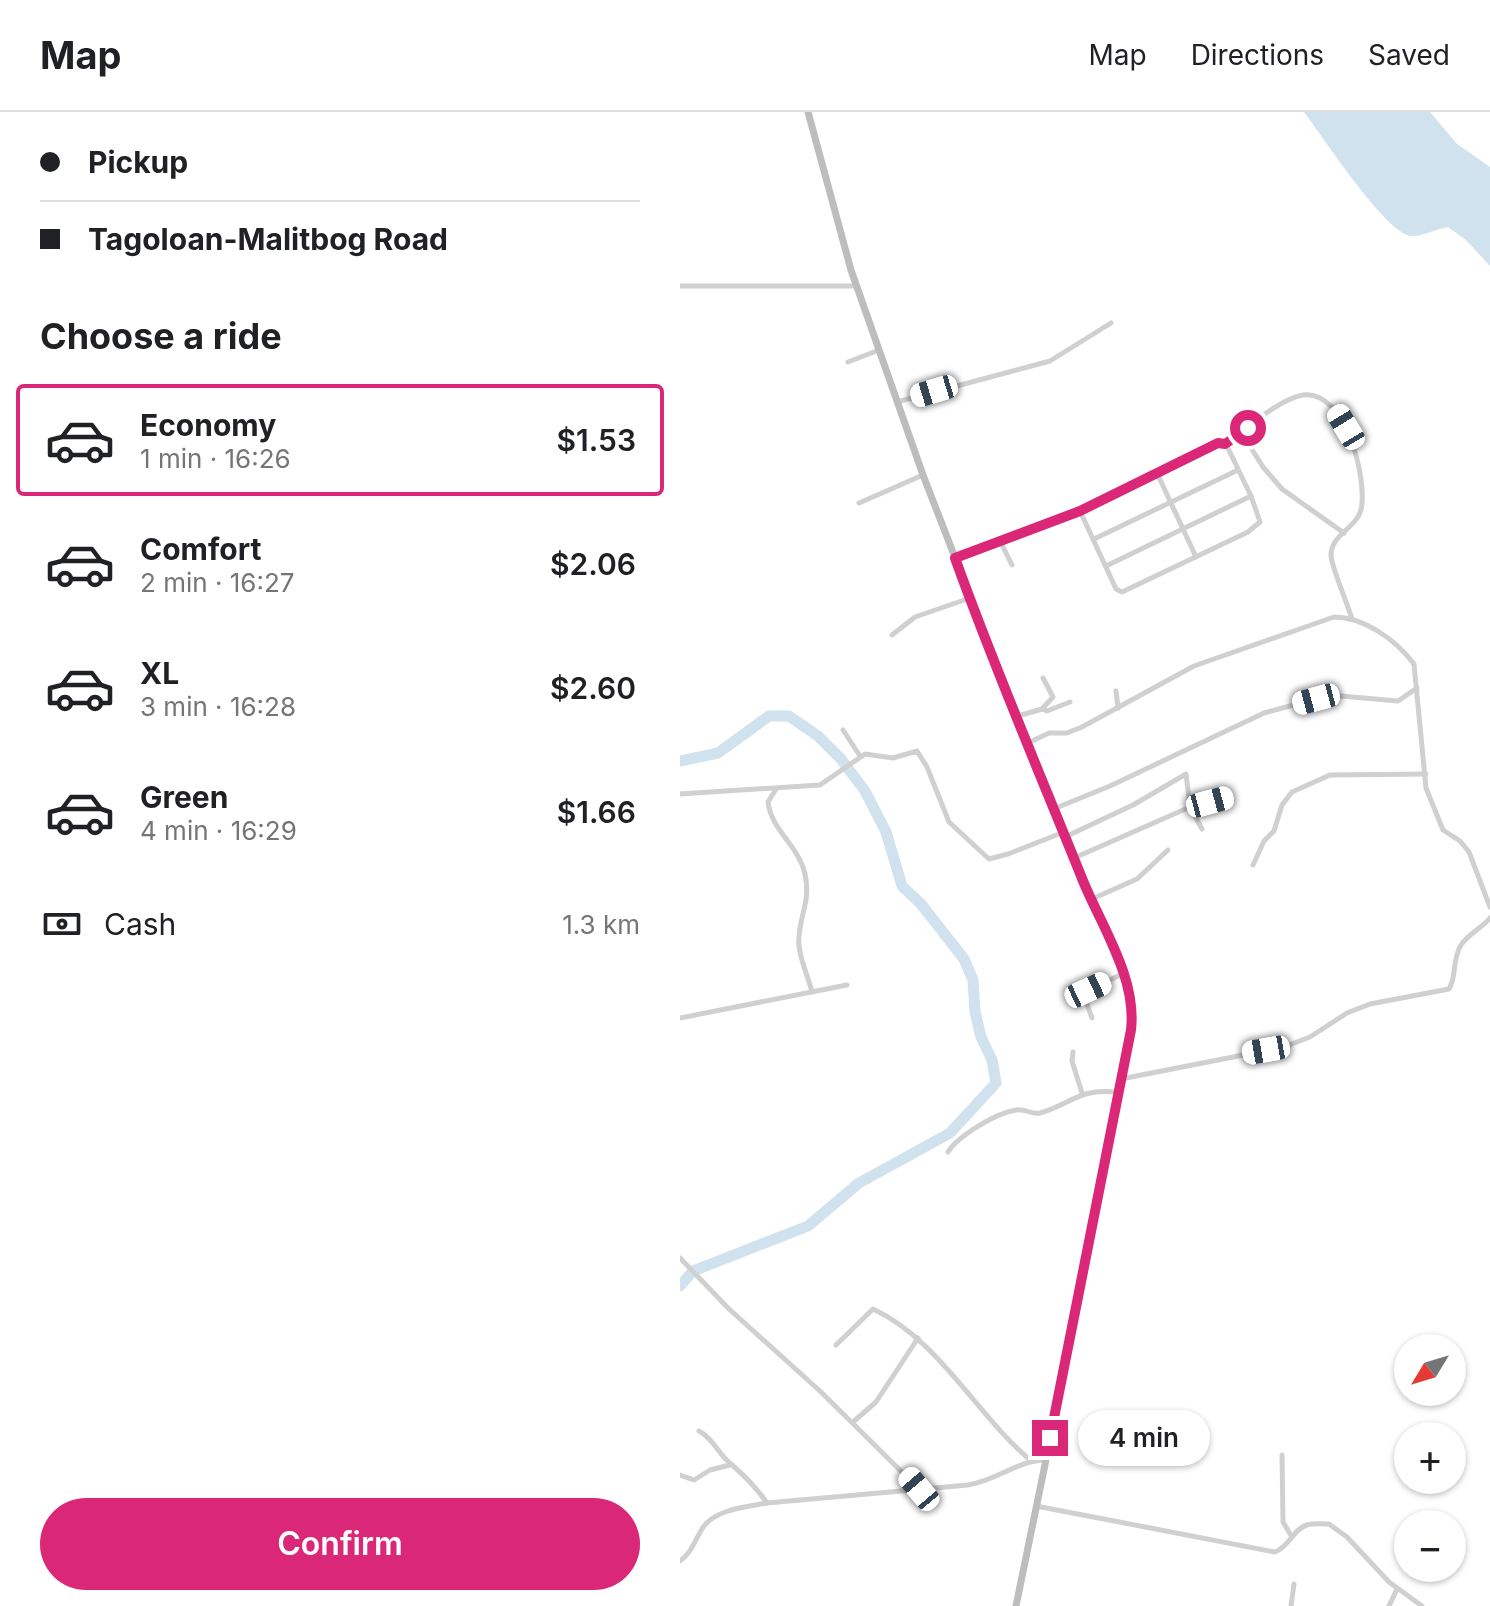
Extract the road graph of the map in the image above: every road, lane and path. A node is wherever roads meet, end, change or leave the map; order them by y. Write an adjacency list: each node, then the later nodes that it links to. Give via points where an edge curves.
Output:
1 (808, 112): 3 (main road)
2 (680, 286): 3 (street)
3 (857, 286): 5 (main road)
4 (1111, 323): 7 (street, via 1050,361)
5 (879, 350): 6 (street); 7 (main road)
6 (848, 362)
7 (897, 402): 12 (main road)
8 (1241, 432): 9 (street); 18 (street, via 1282,489); 18 (street, via 1301,396 1328,402 1346,427 1362,492 1360,513)
9 (1225, 444): 10 (street); 11 (street)
10 (1238, 470): 13 (street); 14 (street)
11 (1157, 473): 14 (street); 16 (street)
12 (923, 475): 15 (street); 22 (main road)
13 (1251, 496): 17 (street); 21 (street, via 1260,522)
14 (1171, 502): 17 (street); 19 (street)
15 (859, 503)
16 (1080, 511): 19 (street); 20 (street)
17 (1184, 528): 21 (street); 24 (street)
18 (1344, 533): 26 (street, via 1334,543 1331,558)
19 (1094, 539): 24 (street)
20 (1000, 541): 22 (street); 23 (street)
21 (1196, 557): 24 (street, via 1120,592)
22 (955, 558): 25 (main road)
23 (1012, 565)
24 (1106, 566)
25 (970, 598): 27 (street, via 915,617); 34 (main road)
26 (1352, 619): 29 (street, via 1407,654); 32 (street, via 1334,617 1194,666)
27 (892, 635)
28 (1043, 678): 33 (street, via 1053,697)
29 (1417, 688): 38 (street); 43 (street, via 1398,701 1341,696 1264,713)
30 (1116, 691): 32 (street)
31 (1070, 702): 33 (street)
32 (1118, 708): 36 (street, via 1067,733 1053,732)
33 (1042, 709): 34 (street)
34 (1018, 716): 36 (main road)
35 (843, 730): 37 (street)
36 (1028, 743): 43 (main road)
37 (860, 756): 39 (street, via 820,785); 45 (street, via 893,758 917,751 949,822 989,859)
38 (1426, 774): 48 (street, via 1330,775 1292,792); 50 (street, via 1441,826 1469,852)
39 (776, 788): 40 (street); 54 (street, via 768,802 771,816 797,851 806,879 798,940)
40 (680, 794)
41 (1229, 797): 42 (street)
42 (1190, 807): 44 (street); 45 (street, via 1186,774 1133,805); 47 (street)
43 (1055, 809): 45 (main road)
44 (1202, 829)
45 (1065, 834): 47 (main road)
46 (1168, 850): 49 (street, via 1137,879)
47 (1074, 858): 49 (main road)
48 (1253, 865)
49 (1091, 899): 52 (main road)
50 (1490, 907)
51 (1490, 918): 58 (street, via 1461,945 1449,989 1370,1004 1284,1047)
52 (1122, 974): 56 (street, via 1086,992); 58 (main road, via 1132,1016)
53 (847, 985): 54 (street)
54 (812, 992): 55 (street)
55 (680, 1018)
56 (1092, 1018)
57 (1073, 1052): 60 (street)
58 (1120, 1080): 59 (main road)
59 (1117, 1092): 60 (street); 69 (main road)
60 (1082, 1093): 61 (street, via 1036,1114 1016,1110 1000,1116 960,1137)
61 (948, 1152)
62 (680, 1258): 65 (street)
63 (918, 1338): 64 (street, via 873,1309); 65 (street, via 876,1402); 68 (street)
64 (836, 1345)
65 (852, 1422): 72 (street)
66 (699, 1431): 70 (street)
67 (1282, 1455): 75 (street, via 1283,1522)
68 (1030, 1460): 69 (street); 72 (street, via 986,1482)
69 (1046, 1460): 74 (main road)
70 (731, 1465): 71 (street, via 694,1480); 73 (street)
71 (680, 1475)
72 (919, 1489): 73 (street)
73 (767, 1503): 76 (street, via 715,1516)
74 (1036, 1506): 75 (street, via 1275,1552); 79 (main road)
75 (1292, 1537): 78 (street, via 1306,1525 1329,1524)
76 (680, 1561)
77 (1294, 1584): 80 (street)
78 (1397, 1589): 81 (street); 82 (street)
79 (1016, 1606)
80 (1291, 1606)
81 (1389, 1606)
82 (1422, 1606)

